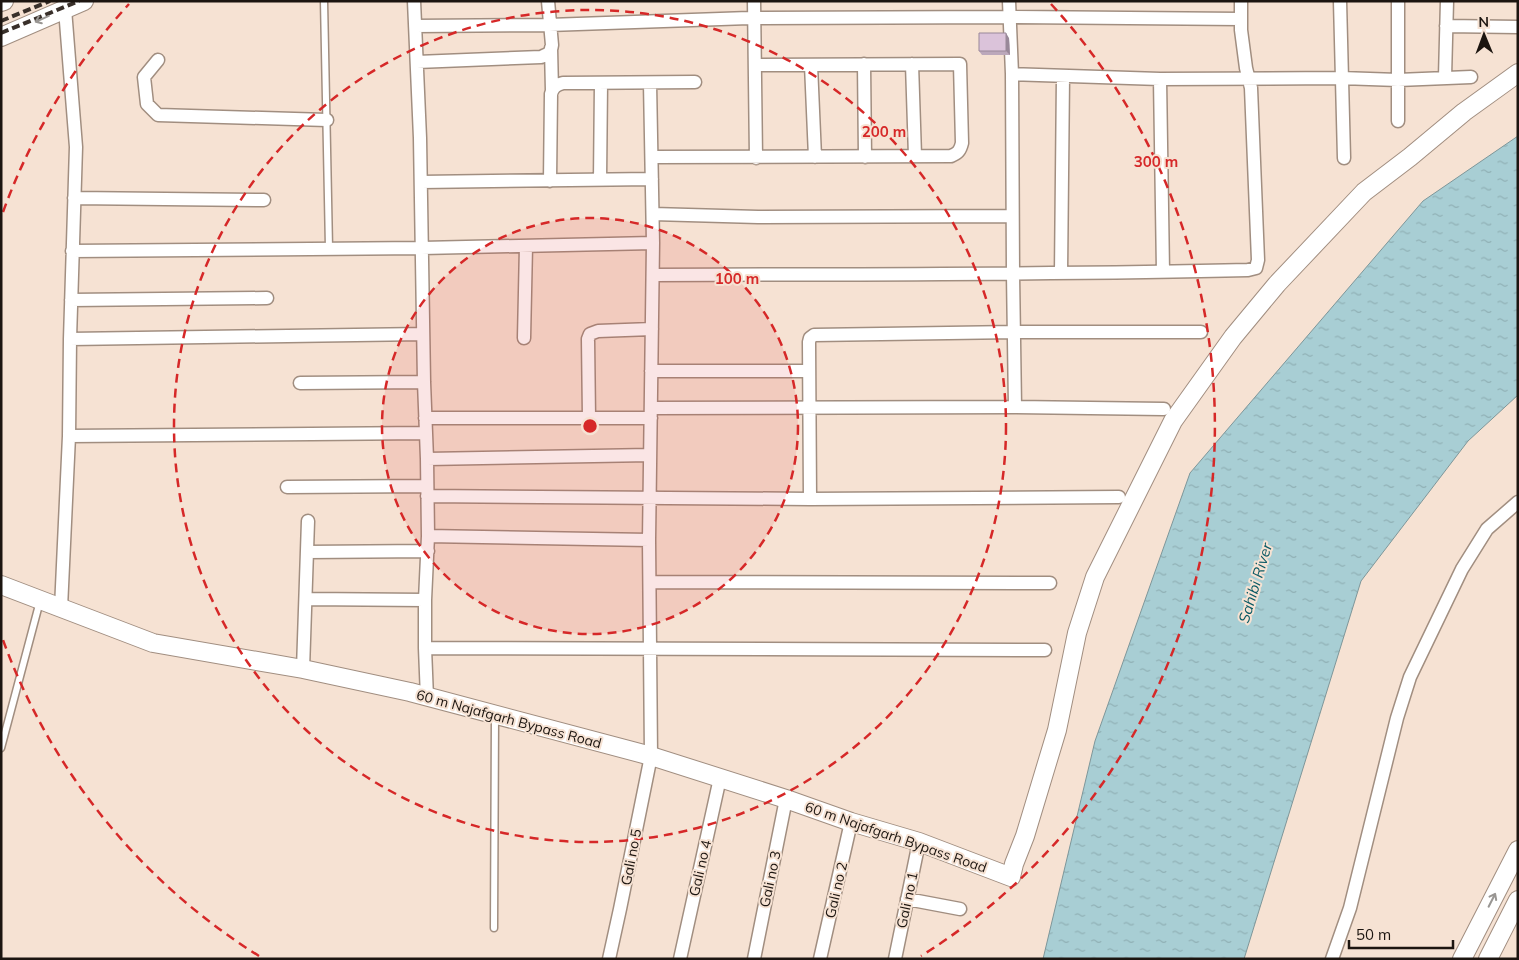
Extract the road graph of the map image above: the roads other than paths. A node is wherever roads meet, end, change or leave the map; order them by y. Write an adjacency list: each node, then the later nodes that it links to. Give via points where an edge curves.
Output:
1 (84, 1): 11 (street)
2 (324, 1): 40 (lane)
3 (414, 1): 16 (street)
4 (548, 1): 15 (street)
5 (754, 1): 13 (street)
6 (1009, 1): 12 (street)
7 (1241, 1): 14 (street)
8 (1340, 1): 30 (street)
9 (1398, 1): 35 (street)
10 (1447, 1): 17 (street)
11 (65, 9): 19 (street, one-way to 19); 52 (street, via 75,136)
12 (1010, 17): 13 (street); 14 (street); 28 (street)
13 (754, 18): 15 (street); 25 (street)
14 (1241, 19): 33 (street)
15 (549, 25): 16 (street); 20 (street)
16 (415, 26): 22 (street)
17 (1446, 26): 18 (street); 31 (street)
18 (1518, 28)
19 (1, 37)
20 (551, 48): 22 (street, via 548,55 542,57); 39 (street)
21 (158, 60): 40 (street, via 144,77 147,104 158,115)
22 (416, 62): 51 (street)
23 (864, 64): 24 (street); 26 (street); 45 (street)
24 (912, 64): 42 (street); 42 (street, via 960,64 960,149 951,156)
25 (755, 65): 26 (street); 46 (street)
26 (811, 65): 44 (street)
27 (1518, 73): 116 (street, 60 m Najafgarh Bypass Road, via 1364,192 1277,284 1233,337 1173,421 1095,577 1077,633 1057,730 1011,877)
28 (1012, 74): 29 (street); 55 (street)
29 (1063, 76): 34 (street); 62 (street)
30 (1341, 78): 33 (street); 35 (street); 47 (street)
31 (1446, 78): 32 (street); 35 (street)
32 (1470, 78)
33 (1250, 79): 34 (street); 61 (street, via 1256,268)
34 (1160, 80): 61 (street)
35 (1398, 80): 41 (street)
36 (696, 82): 38 (street)
37 (601, 83): 38 (street); 39 (street, via 563,83); 48 (street)
38 (650, 83): 43 (street, Gali no 5)
39 (552, 91): 50 (street)
40 (326, 120): 58 (lane)
41 (1398, 121)
42 (915, 156): 45 (street)
43 (652, 157): 46 (street); 49 (street, Gali no 5)
44 (815, 157): 45 (street); 46 (street)
45 (864, 157)
46 (756, 158)
47 (1344, 158)
48 (600, 180): 49 (street); 50 (street)
49 (652, 180): 54 (street, Gali no 5)
50 (550, 181): 51 (street)
51 (421, 182): 59 (street)
52 (74, 198): 53 (street); 60 (street)
53 (264, 200)
54 (652, 214): 55 (street); 56 (street, Gali no 5)
55 (1012, 216): 64 (street)
56 (653, 243): 57 (street); 63 (street, Gali no 5)
57 (526, 246): 59 (street); 71 (street)
58 (329, 248): 59 (street); 60 (street)
59 (422, 248): 70 (street)
60 (72, 251): 66 (street)
61 (1163, 272): 62 (street)
62 (1061, 273): 64 (street)
63 (653, 274): 64 (street); 67 (street, Gali no 5)
64 (1013, 274): 68 (street)
65 (267, 298): 66 (street)
66 (71, 300): 72 (street)
67 (652, 330): 73 (street, Gali no 5); 82 (street, via 590,334)
68 (1015, 332): 69 (street); 74 (street, via 814,335 809,342); 78 (street)
69 (1201, 332)
70 (423, 334): 72 (street); 75 (street)
71 (524, 338)
72 (70, 339): 84 (street)
73 (651, 371): 74 (street); 80 (street, Gali no 5)
74 (808, 371): 77 (street)
75 (424, 382): 76 (street); 81 (street)
76 (300, 383)
77 (809, 406): 78 (street); 80 (street); 91 (street)
78 (1016, 407): 79 (street)
79 (1164, 409)
80 (651, 413): 82 (street); 85 (street, Gali no 5)
81 (425, 418): 82 (street); 83 (street)
82 (589, 418)
83 (426, 433): 84 (street); 86 (street)
84 (69, 436): 104 (street)
85 (650, 455): 86 (street); 89 (street, Gali no 5)
86 (427, 459): 88 (street)
87 (287, 487): 88 (street)
88 (427, 491): 89 (street); 94 (street)
89 (650, 497): 91 (street); 95 (street, Gali no 5)
90 (1119, 497): 91 (street)
91 (810, 499)
92 (1518, 502): 127 (street, via 1487,529 1462,569 1410,677 1350,908)
93 (308, 522): 97 (street)
94 (428, 536): 95 (street); 96 (street)
95 (650, 540): 98 (street, Gali no 5)
96 (428, 551): 97 (street); 103 (street)
97 (307, 552): 101 (street)
98 (650, 582): 99 (street); 106 (street, Gali no 5)
99 (1050, 582)
100 (1, 585): 102 (street, 60 m Najafgarh Bypass Road)
101 (306, 599): 103 (street); 108 (street)
102 (41, 600): 104 (street, 60 m Najafgarh Bypass Road); 111 (lane)
103 (425, 600): 105 (street)
104 (61, 608): 108 (street, 60 m Najafgarh Bypass Road, via 153,643)
105 (425, 648): 106 (street); 109 (street)
106 (650, 648): 107 (street); 112 (street, Gali no 5)
107 (1045, 650)
108 (303, 669): 109 (street, 60 m Najafgarh Bypass Road)
109 (427, 698): 110 (street, 60 m Najafgarh Bypass Road)
110 (494, 715): 112 (street, 60 m Najafgarh Bypass Road); 121 (lane)
111 (1, 748)
112 (651, 756): 113 (street, 60 m Najafgarh Bypass Road); 122 (street, Gali no 5)
113 (720, 778): 114 (street, 60 m Najafgarh Bypass Road); 123 (street, Gali no 4)
114 (786, 799): 115 (street, 60 m Najafgarh Bypass Road); 124 (street, Gali no 3)
115 (851, 822): 116 (street, 60 m Najafgarh Bypass Road); 125 (street, Gali no 2)
116 (919, 842): 118 (street, Gali no 1)
117 (1518, 850): 128 (street, one-way to 117)
118 (907, 899): 120 (street, Gali no 1); 126 (street, Gali no 1)
119 (1518, 900): 129 (street)
120 (960, 909)
121 (494, 928)
122 (609, 959)
123 (680, 959)
124 (754, 959)
125 (820, 959)
126 (895, 959)
127 (1332, 959)
128 (1462, 959)
129 (1488, 959)

